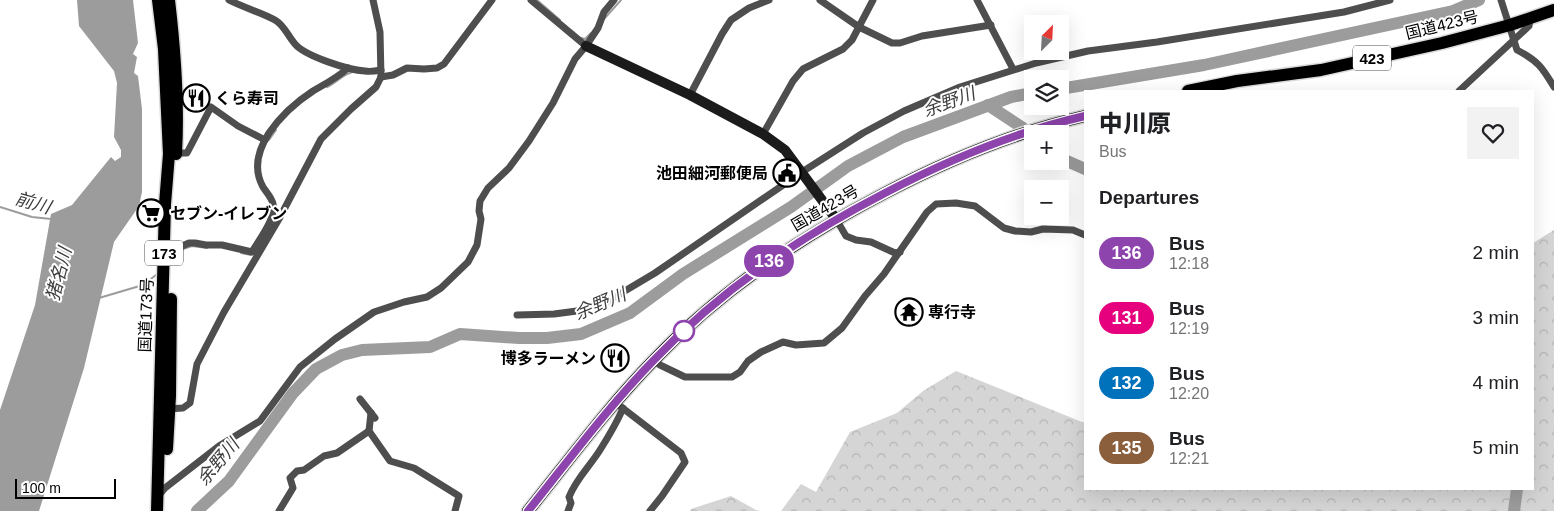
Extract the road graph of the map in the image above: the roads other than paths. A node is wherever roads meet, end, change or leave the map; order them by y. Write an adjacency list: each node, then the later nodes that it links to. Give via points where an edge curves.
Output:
1 (158, 0): 31 (highway, 国道173号 / 173)
2 (169, 0): 31 (highway, 国道173号 / 173, via 178,123)
3 (229, 0): 21 (street, via 275,20 307,54)
4 (373, 0): 23 (street, via 380,32)
5 (492, 0): 23 (street, via 444,64 437,68 406,68 392,75)
6 (531, 0): 20 (street)
7 (614, 0): 20 (street)
8 (769, 0): 27 (street, via 731,20)
9 (820, 0): 18 (street)
10 (873, 0): 18 (street)
11 (977, 0): 16 (street)
12 (1386, 0): 22 (street, via 1344,12 1088,51)
13 (1502, 2): 17 (street)
14 (1554, 10): 15 (highway, 国道423号 / 423)
15 (1530, 18): 17 (highway, 国道423号 / 423); 19 (street, via 1529,26)
16 (991, 25): 18 (street, via 922,36 900,43); 22 (street)
17 (1510, 25): 19 (street); 25 (highway, 国道423号 / 423, via 1321,70)
18 (859, 27): 29 (street, via 843,49 803,69)
19 (1514, 40): 24 (street, via 1517,50 1542,68); 26 (street)
20 (586, 46): 27 (street); 44 (street, via 575,59 529,141 480,201 481,219 476,245 468,262 427,297 374,312 334,339 300,366 260,420 219,446)
21 (348, 68): 23 (street); 30 (street, via 295,104)
22 (1013, 69): 32 (street, via 904,111 863,133)
23 (381, 74): 34 (street, via 376,87 321,139)
24 (1554, 87)
25 (1193, 90)
26 (1460, 90)
27 (690, 95): 29 (street)
28 (1084, 116): 33 (highway, 国道423号, via 1002,140)
29 (763, 134): 32 (street, via 785,150)
30 (265, 140): 31 (street, via 211,107 188,153); 34 (street, via 258,153 257,166 260,182 273,204)
31 (173, 154): 36 (highway, 国道173号 / 173); 42 (highway, 国道173号 / 173, via 166,204)
32 (803, 174): 33 (street); 38 (street, via 608,301 577,311)
33 (833, 215): 37 (street, via 846,236); 39 (highway, 国道423号, via 739,283)
34 (276, 217): 36 (street, via 252,252 195,243); 42 (street, via 197,364 190,403 183,408)
35 (1084, 235): 37 (street, via 1073,230 1015,231 1004,228 975,206 936,204)
36 (173, 250): 42 (highway, 国道173号 / 173)
37 (900, 252): 39 (street, via 842,328 824,343 783,342 761,352 732,377 685,377)
38 (517, 315)
39 (654, 360): 41 (highway, 国道423号)
40 (360, 398): 43 (street, via 373,415)
41 (619, 405): 47 (highway, 国道423号); 48 (street, via 618,420 573,487); 49 (street, via 681,453 685,462)
42 (165, 409): 44 (highway, 国道173号 / 173)
43 (369, 431): 45 (street, via 336,454 324,456 304,470 297,471 290,478 293,488); 46 (street, via 390,462 414,468 459,496)
44 (162, 503)
45 (279, 511)
46 (455, 511)
47 (528, 511)
48 (568, 511)
49 (650, 511)

